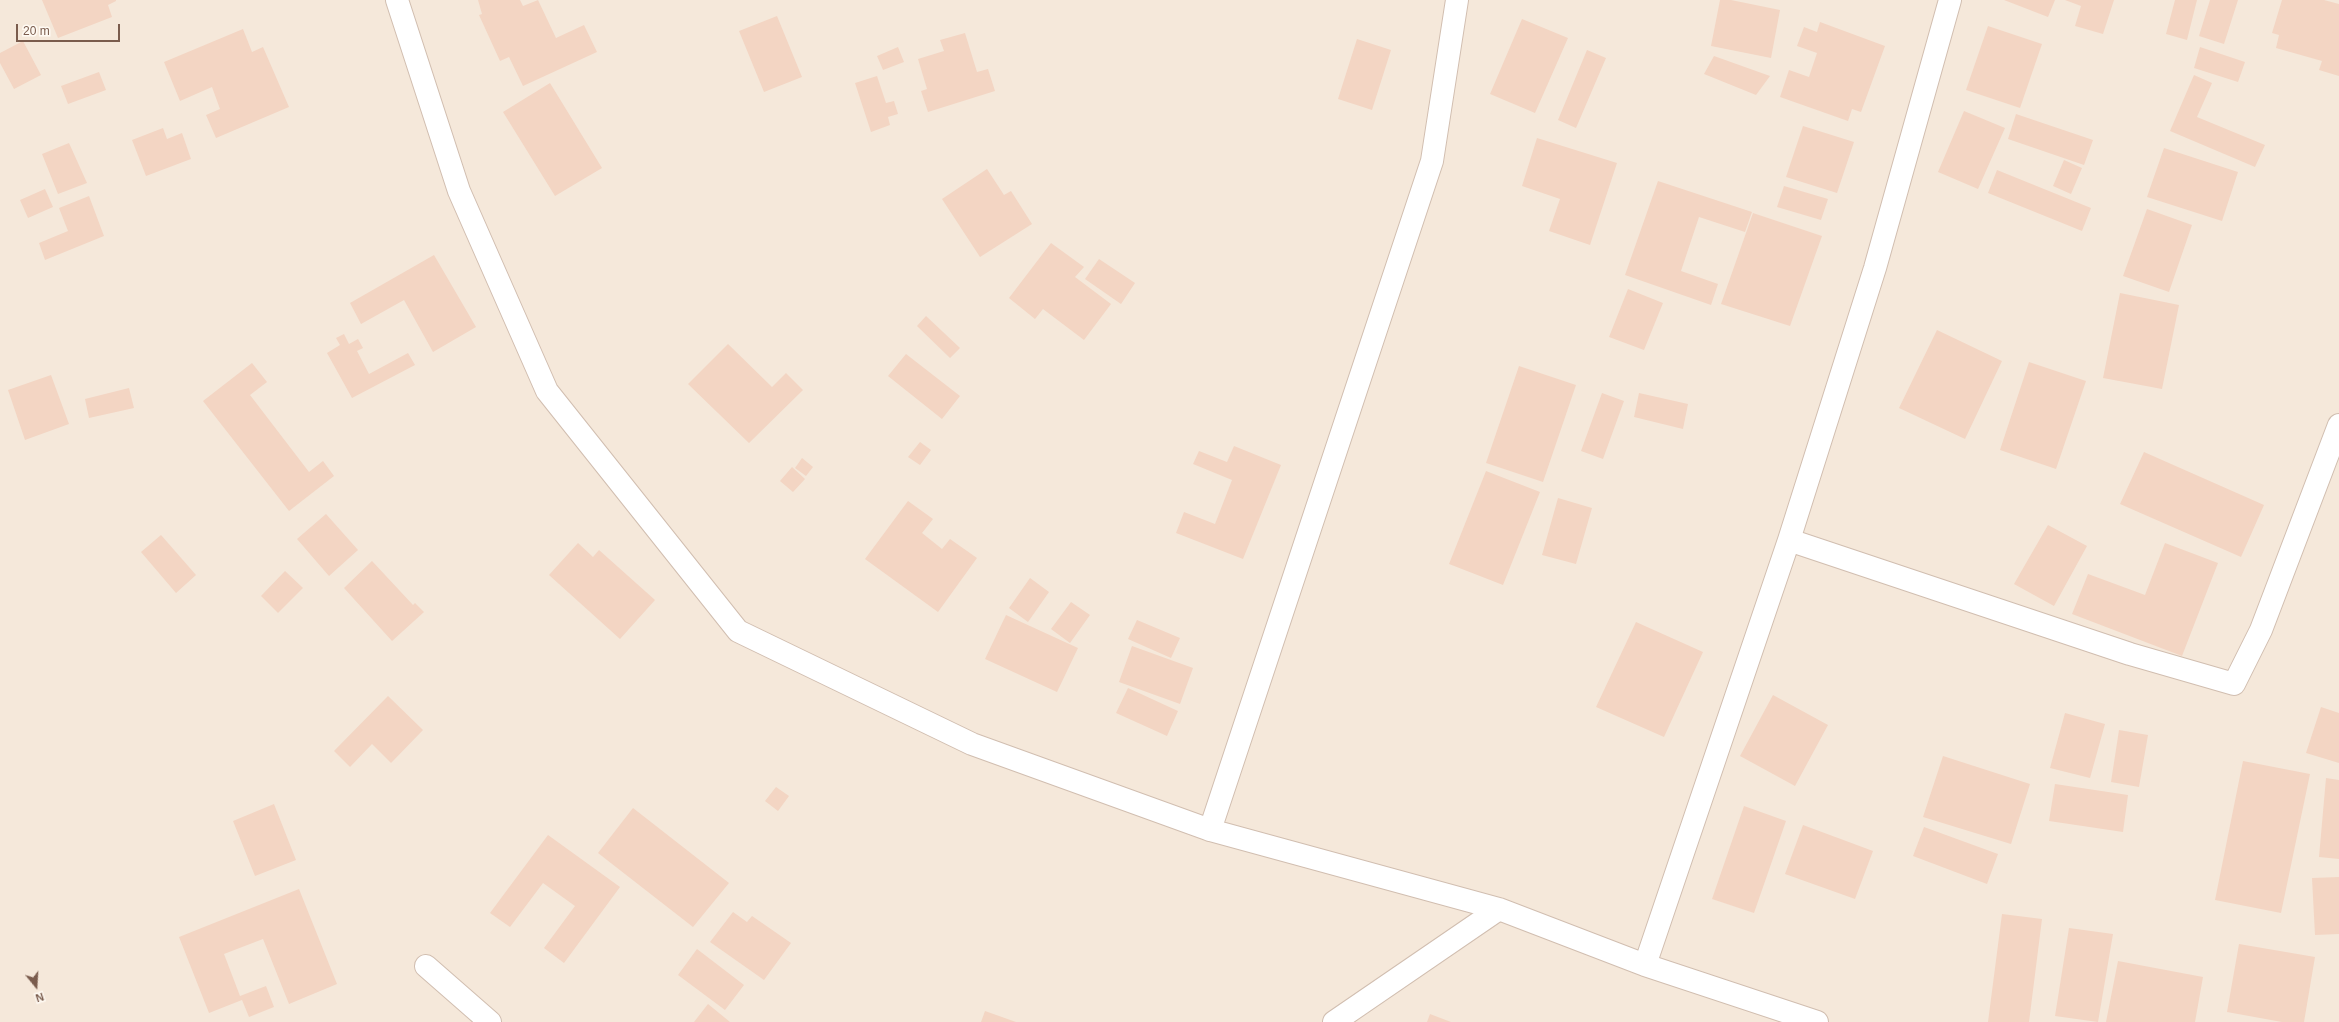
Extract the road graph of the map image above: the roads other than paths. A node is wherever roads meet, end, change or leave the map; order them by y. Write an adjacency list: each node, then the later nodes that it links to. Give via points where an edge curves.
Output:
1 (397, 0): 6 (street, via 459,191 546,391 738,631 972,744)
2 (1457, 0): 6 (street, via 1432,161)
3 (1950, 0): 5 (street, via 1875,268)
4 (2339, 425): 5 (street, via 2261,630 2234,684 2130,654)
5 (1789, 540): 8 (street)
6 (1210, 830): 7 (street)
7 (1499, 909): 8 (street); 11 (street)
8 (1645, 965): 12 (street)
9 (426, 966): 10 (street)
10 (490, 1022)
11 (1334, 1022)
12 (1817, 1022)

